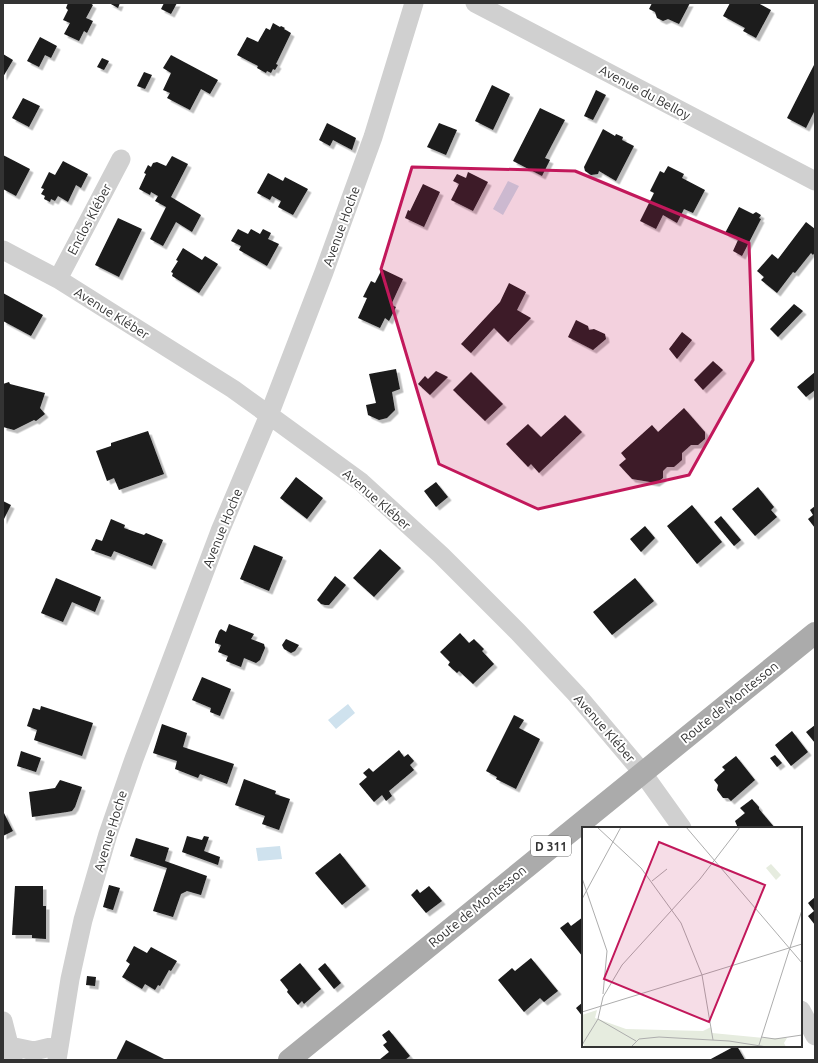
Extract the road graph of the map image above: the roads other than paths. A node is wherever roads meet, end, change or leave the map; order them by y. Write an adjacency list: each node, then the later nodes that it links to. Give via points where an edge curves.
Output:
1 (414, 3): 7 (street, Avenue Hoche, via 373,137)
2 (475, 3): 4 (street, Avenue du Belloy)
3 (121, 159): 6 (street, Enclos Kléber)
4 (815, 181)
5 (3, 250): 6 (street, Avenue Kléber)
6 (58, 279): 7 (street, Avenue Kléber, via 233,389)
7 (269, 415): 9 (street, Avenue Kléber, via 361,482 441,554 577,695); 15 (street, Avenue Hoche, via 220,531 108,834 83,920)
8 (815, 633): 9 (main road, Route de Montesson / D 311)
9 (642, 772): 10 (street, Avenue Kléber); 16 (main road, Route de Montesson / D 311)
10 (681, 827)
11 (802, 1012): 13 (street)
12 (3, 1021): 14 (street)
13 (815, 1036)
14 (11, 1053): 15 (street)
15 (58, 1053)
16 (289, 1060)

